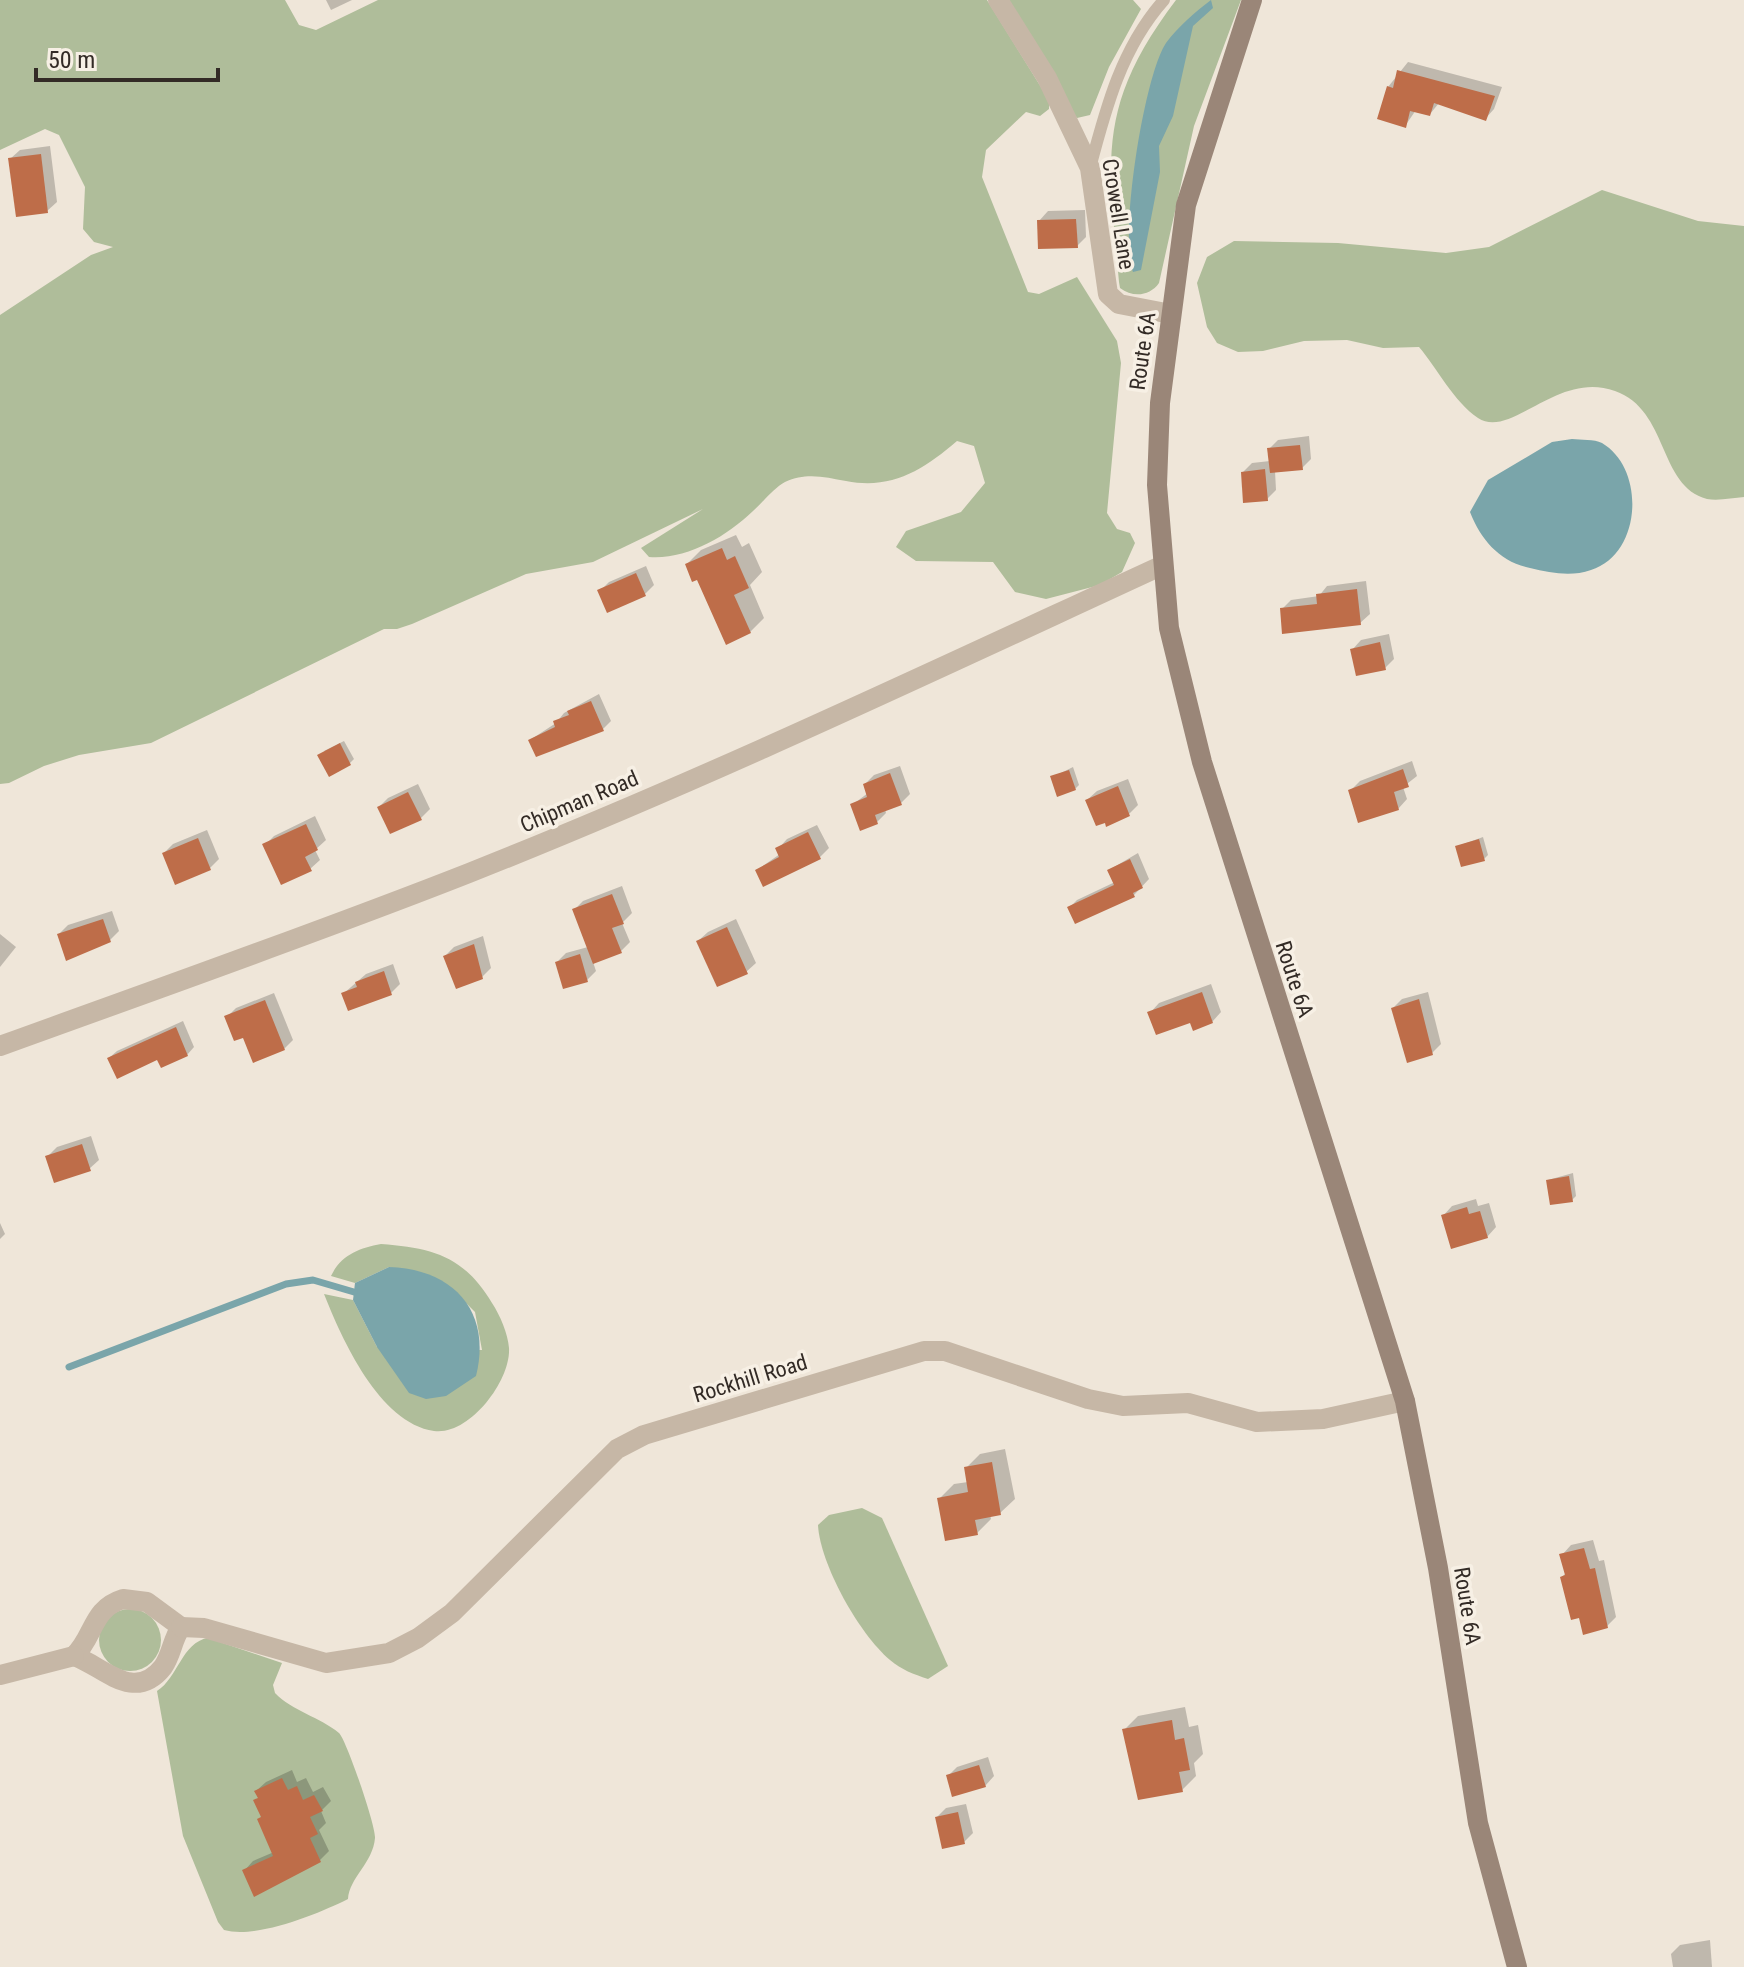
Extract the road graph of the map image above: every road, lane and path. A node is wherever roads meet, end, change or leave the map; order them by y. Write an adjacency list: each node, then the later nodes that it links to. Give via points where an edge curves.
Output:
1 (998, 0): 4 (street, Crowell Lane, via 1047,78)
2 (1164, 0): 4 (lane, via 1115,81)
3 (1252, 0): 5 (main road, Route 6A, via 1186,205)
4 (1090, 168): 5 (street, Crowell Lane, via 1108,294 1119,304)
5 (1171, 314): 6 (main road, Route 6A, via 1157,485)
6 (1163, 565): 7 (street, Chipman Road, via 579,828); 8 (main road, Route 6A, via 1169,628 1202,762)
7 (0, 1046)
8 (1405, 1401): 9 (street, Rockhill Road, via 1323,1419 1257,1422 1188,1403 1123,1406 1088,1399 945,1351 924,1351 644,1435 617,1449 452,1613 389,1653 326,1663 204,1628); 12 (main road, Route 6A, via 1438,1568 1478,1823)
9 (181, 1627): 10 (street, via 165,1664 146,1680 112,1679); 10 (street, Rockhill Road, via 147,1602 123,1599 101,1610)
10 (74, 1656): 11 (street)
11 (0, 1675)
12 (1517, 1967)

